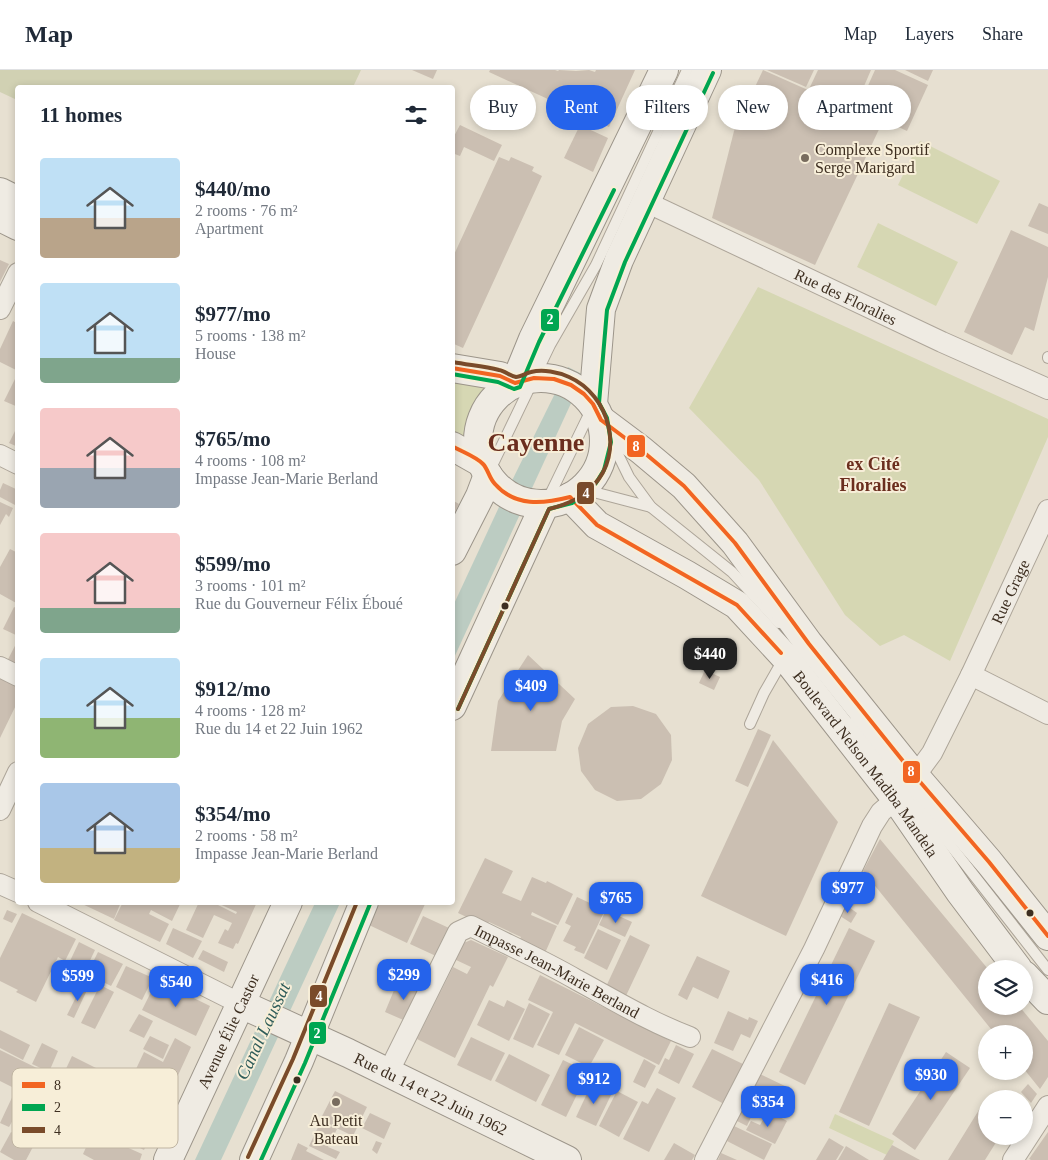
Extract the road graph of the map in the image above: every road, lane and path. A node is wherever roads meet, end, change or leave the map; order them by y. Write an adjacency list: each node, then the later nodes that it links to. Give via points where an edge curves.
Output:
1 (664, 70): 14 (street, via 534,339)
2 (687, 70): 9 (lane)
3 (707, 70): 6 (street)
4 (0, 192): 5 (street)
5 (15, 200)
6 (646, 202): 12 (street); 15 (street, Rue des Floralies)
7 (0, 217): 8 (street)
8 (15, 224)
9 (596, 265): 12 (lane); 14 (lane, via 550,345)
10 (15, 279): 11 (street)
11 (0, 309)
12 (601, 309): 16 (street)
13 (455, 368): 14 (street)
14 (534, 380): 16 (street, via 571,385); 20 (street, via 500,393 483,418 478,441)
15 (1048, 389)
16 (593, 406): 21 (lane); 21 (street, via 605,442 598,468 591,479); 22 (lane, via 629,477); 33 (street, Boulevard Nelson Madiba Mandela, via 684,486 729,536)
17 (455, 448): 20 (street)
18 (0, 455): 19 (street)
19 (15, 462)
20 (489, 475): 21 (street, via 513,497); 24 (street)
21 (557, 498): 22 (lane); 25 (street, Boulevard Nelson Madiba Mandela, via 737,605); 29 (street)
22 (651, 507): 25 (lane, via 732,572)
23 (1048, 510): 28 (street, Rue Grage)
24 (455, 545)
25 (786, 645): 32 (lane); 35 (street, Boulevard Nelson Madiba Mandela)
26 (0, 667): 27 (street)
27 (15, 674)
28 (971, 675): 31 (street); 33 (street, Rue Grage, via 932,753)
29 (455, 700)
30 (847, 712): 44 (lane)
31 (1048, 714)
32 (750, 724)
33 (916, 776): 42 (street, Boulevard Nelson Madiba Mandela)
34 (15, 778): 36 (street)
35 (896, 799): 43 (street, Boulevard Nelson Madiba Mandela); 57 (street, via 881,812 872,826 814,949)
36 (0, 810)
37 (0, 884): 38 (street)
38 (15, 891)
39 (44, 905): 47 (street)
40 (287, 905): 47 (street, Avenue Élie Castor)
41 (363, 905): 48 (street)
42 (1048, 936)
43 (1011, 960)
44 (1048, 970)
45 (1033, 984): 46 (street)
46 (1048, 1000)
47 (250, 1008): 48 (street, Rue du 14 et 22 Juin 1962); 52 (street, Avenue Élie Castor)
48 (302, 1032): 50 (street, Rue du 14 et 22 Juin 1962); 55 (street)
49 (690, 1037): 50 (street, Impasse Jean-Marie Berland, via 471,926 458,932)
50 (388, 1073): 56 (street, Rue du 14 et 22 Juin 1962)
51 (1048, 1106): 58 (street)
52 (178, 1141)
53 (174, 1148): 54 (street, Avenue Élie Castor)
54 (168, 1160)
55 (254, 1160)
56 (567, 1160)
57 (705, 1160)
58 (1013, 1160)

